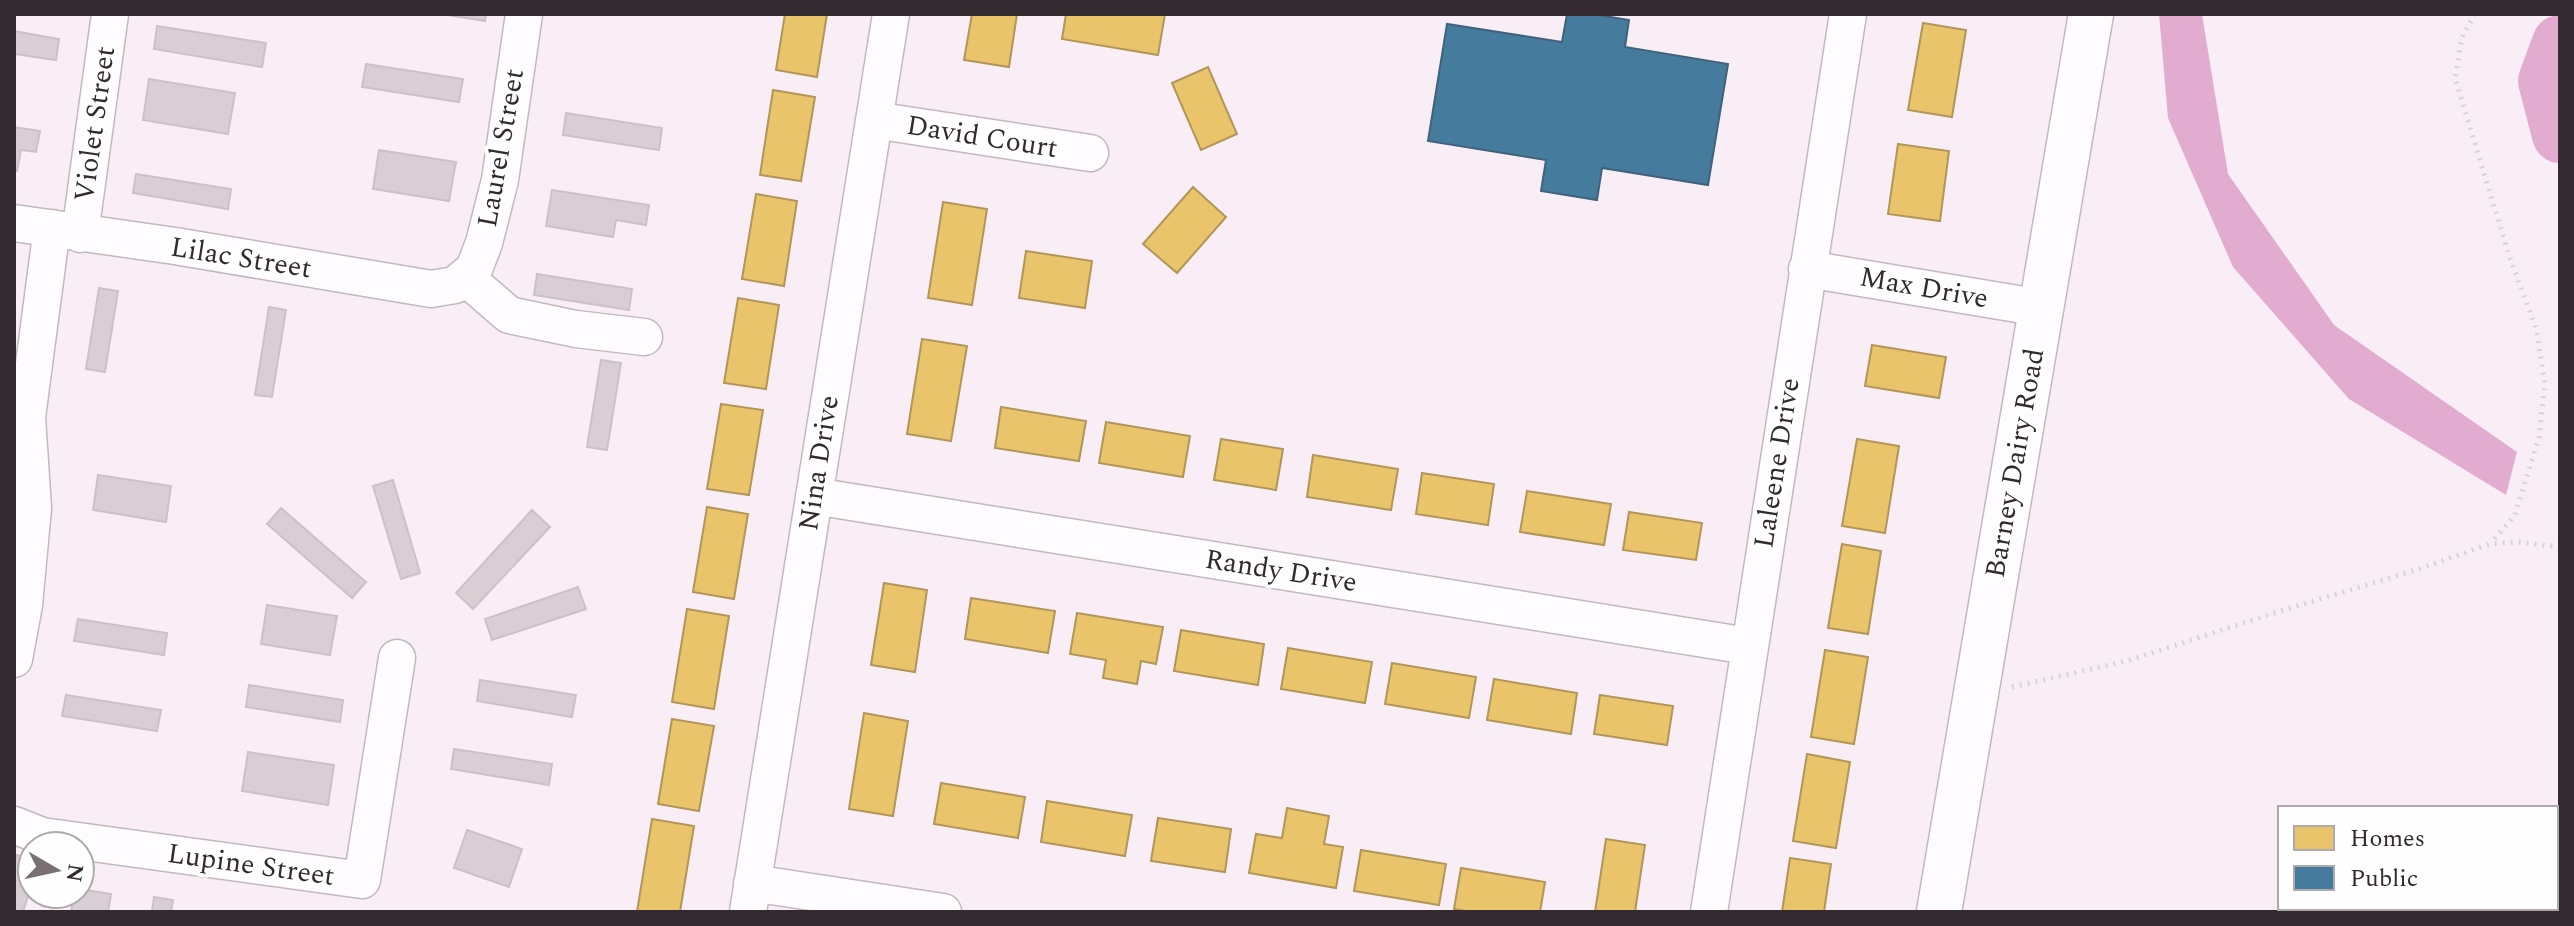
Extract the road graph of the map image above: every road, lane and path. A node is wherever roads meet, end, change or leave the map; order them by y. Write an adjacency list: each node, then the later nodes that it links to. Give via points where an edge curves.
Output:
1 (110, 14): 10 (street, Violet Street)
2 (524, 14): 12 (street, Laurel Street, via 500,180 484,243)
3 (891, 14): 7 (street, Nina Drive)
4 (1848, 14): 11 (street, Laleene Drive)
5 (2091, 14): 13 (street, Barney Dairy Road)
6 (2475, 14): 16 (path, via 2462,37 2455,78 2536,328 2545,384 2539,437 2515,515)
7 (874, 120): 8 (street, David Court); 15 (street, Nina Drive)
8 (1090, 153)
9 (14, 223): 10 (street, Lilac Street)
10 (66, 231): 12 (street, Lilac Street, via 431,289 455,285); 20 (street, via 27,417 33,508)
11 (1807, 269): 13 (street, Max Drive); 18 (street, Laleene Drive)
12 (465, 277): 14 (street, via 509,315)
13 (2041, 308): 21 (street, Barney Dairy Road)
14 (644, 337)
15 (814, 496): 18 (street, Randy Drive); 23 (street, Nina Drive)
16 (2490, 544): 17 (path); 21 (path, via 2127,661)
17 (2560, 547)
18 (1748, 646): 25 (street, Laleene Drive)
19 (397, 658): 22 (street, Lupine Street, via 362,880 42,836)
20 (14, 659)
21 (1976, 695): 26 (street, Barney Dairy Road)
22 (14, 825)
23 (750, 898): 24 (street)
24 (943, 912)
25 (1709, 912)
26 (1939, 912)

